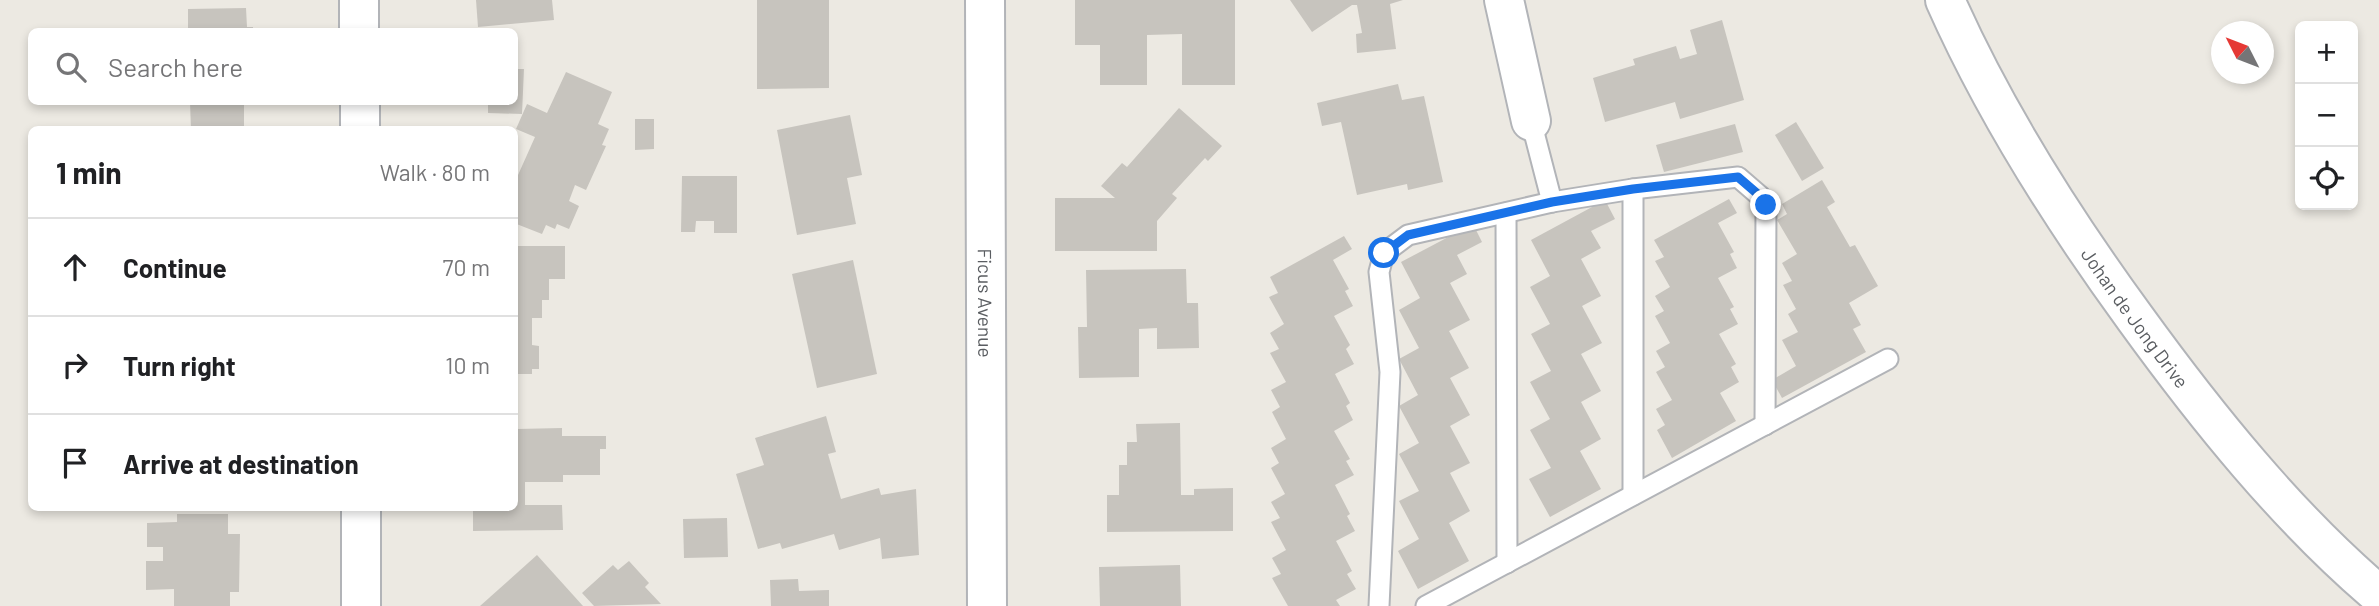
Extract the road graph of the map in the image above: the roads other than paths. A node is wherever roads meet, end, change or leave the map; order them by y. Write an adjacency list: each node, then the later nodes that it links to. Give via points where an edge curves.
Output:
1 (359, 0): 5 (street)
2 (985, 0): 19 (street, Ficus Avenue)
3 (1504, 0): 7 (street)
4 (1945, 0): 17 (street, Johan de Jong Drive, via 2056,204 2154,345 2256,471)
5 (359, 28)
6 (360, 105): 8 (street)
7 (1531, 121): 10 (lane)
8 (360, 126)
9 (1633, 189): 10 (lane); 13 (lane, via 1738,177 1766,205); 14 (lane)
10 (1552, 202): 11 (lane)
11 (1506, 213): 16 (lane); 20 (lane, via 1408,235 1384,253 1380,262 1390,372)
12 (1888, 359): 13 (lane)
13 (1765, 425): 14 (lane)
14 (1633, 495): 16 (lane)
15 (361, 511): 18 (street)
16 (1507, 563): 21 (lane)
17 (2379, 596)
18 (361, 606)
19 (986, 606)
20 (1379, 606)
21 (1426, 606)

